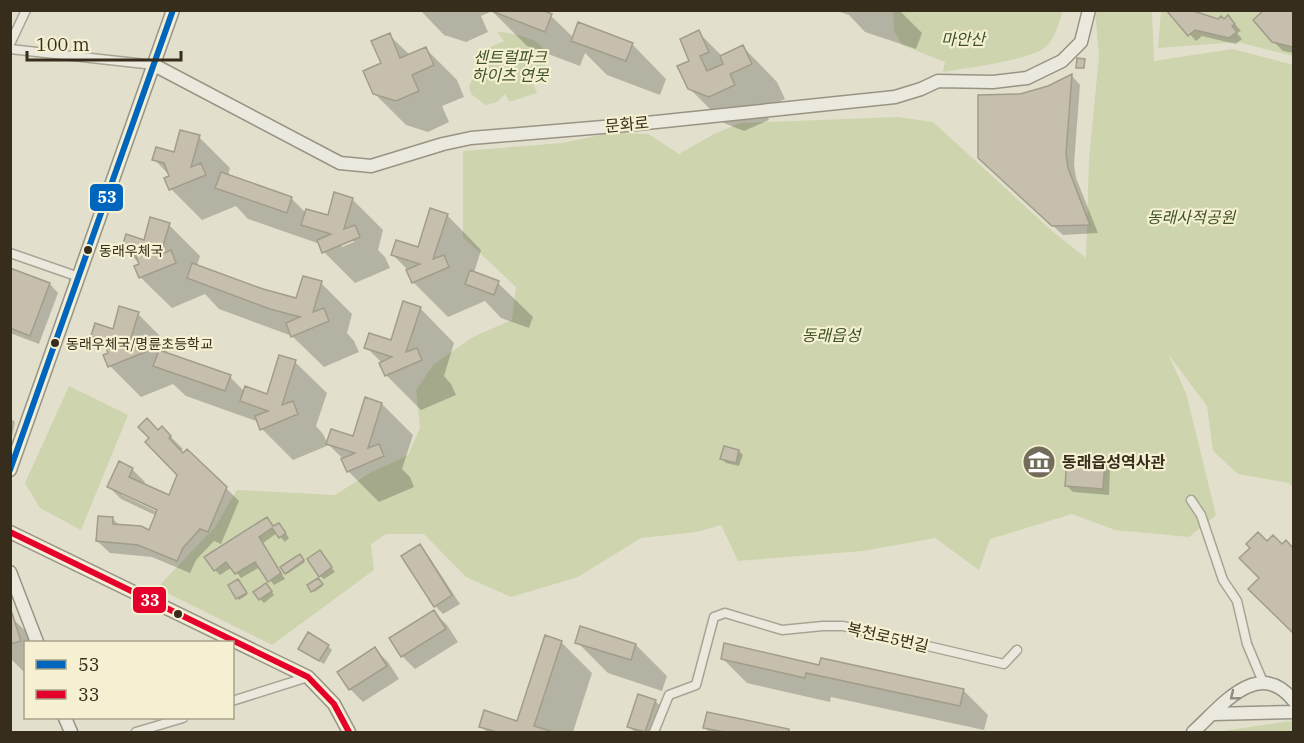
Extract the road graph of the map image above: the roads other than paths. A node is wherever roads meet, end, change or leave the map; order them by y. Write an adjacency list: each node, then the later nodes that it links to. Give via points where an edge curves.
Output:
1 (26, 10): 4 (street)
2 (173, 10): 6 (street)
3 (1089, 10): 6 (street, 문화로, via 1081,42 1062,61 1027,78 938,81 895,97 471,138 371,166 340,163)
4 (10, 44)
5 (10, 49): 6 (street)
6 (154, 65): 8 (street)
7 (10, 253): 8 (street)
8 (79, 277): 9 (street)
9 (10, 470)
10 (1191, 500): 16 (street, via 1201,515 1223,580 1237,601)
11 (10, 532): 15 (street)
12 (10, 572): 13 (street)
13 (37, 641)
14 (1017, 650): 24 (street, 복천로5번길, via 1004,664 843,626 782,630 725,612 714,617 696,685 669,695)
15 (308, 677): 17 (street); 23 (street, via 334,704)
16 (1263, 682): 18 (street, via 1280,689); 20 (street, one-way to 20, via 1244,688)
17 (234, 700)
18 (1293, 701)
19 (1293, 712): 20 (street)
20 (1213, 714): 25 (street)
21 (177, 719): 22 (street)
22 (136, 732)
23 (349, 732)
24 (654, 732)
25 (1193, 732)

